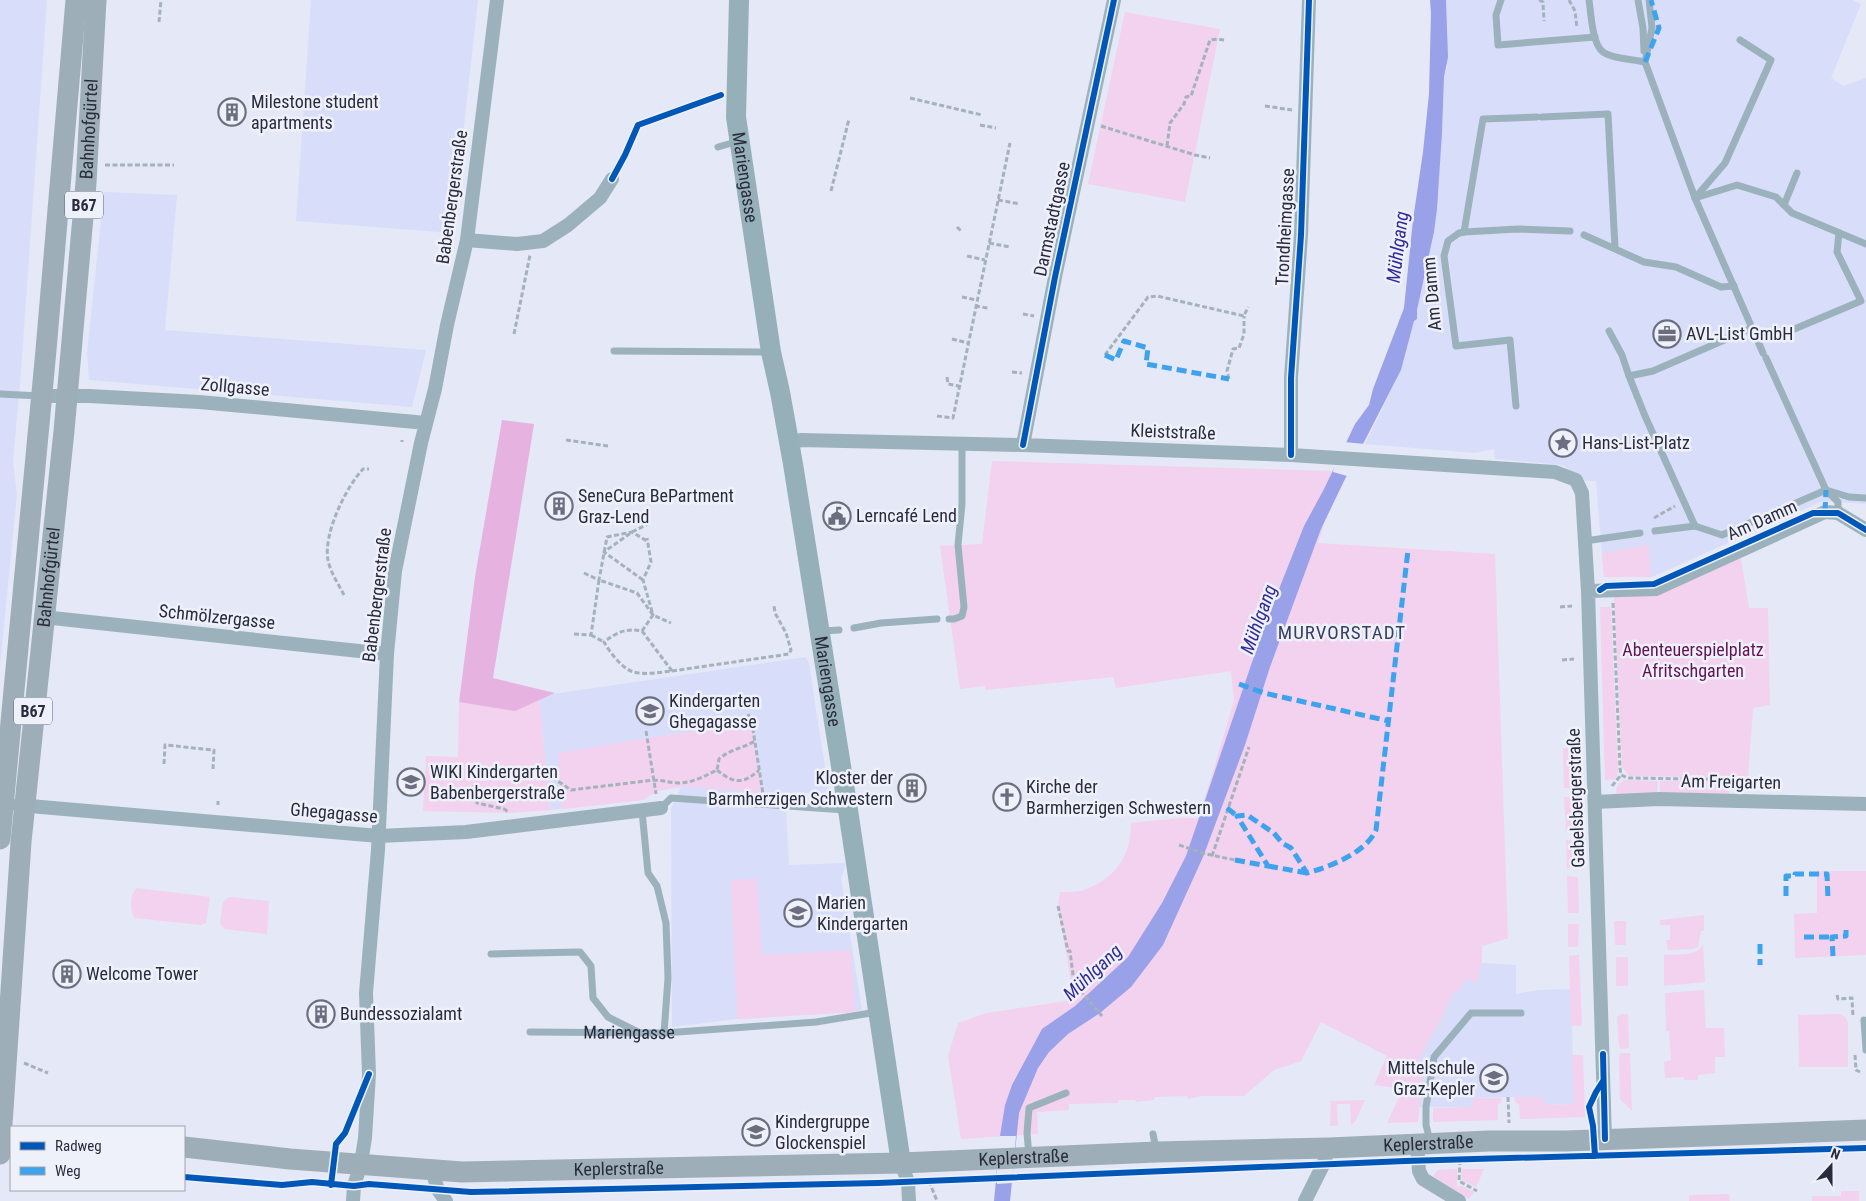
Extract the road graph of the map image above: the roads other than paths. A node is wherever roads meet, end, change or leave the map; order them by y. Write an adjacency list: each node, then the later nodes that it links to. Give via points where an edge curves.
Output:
1 (76, 0): 36 (main road, Bahnhofgürtel / B67)
2 (96, 0): 35 (main road, Bahnhofgürtel / B67, via 87,165)
3 (497, 0): 24 (street, Babenbergerstraße)
4 (739, 0): 14 (street, Mariengasse, via 736,118)
5 (1114, 0): 41 (street, Darmstadtgasse, via 1055,276)
6 (1309, 0): 42 (street, Trondheimgasse, via 1302,235 1291,378)
7 (1501, 0): 11 (lane, via 1496,15 1498,45)
8 (1589, 0): 11 (lane)
9 (1638, 0): 13 (lane)
10 (1649, 0): 13 (lane, via 1652,28)
11 (1595, 37): 13 (lane, via 1602,52)
12 (1740, 40): 18 (lane, via 1771,60 1725,163)
13 (1645, 62): 18 (lane)
14 (740, 141): 15 (lane); 32 (street, Mariengasse)
15 (718, 147)
16 (1797, 173): 19 (lane)
17 (612, 179): 24 (street, via 600,198 543,241 517,244)
18 (1695, 198): 19 (lane, via 1737,185 1776,197); 27 (lane)
19 (1784, 205): 22 (lane, via 1792,213)
20 (1570, 231): 21 (lane)
21 (1464, 232): 26 (lane, via 1483,119 1608,114); 37 (lane, Am Damm, via 1448,241 1444,256 1456,346 1510,340)
22 (1839, 233): 25 (lane); 29 (lane, via 1837,252 1861,301)
23 (1584, 235): 26 (lane)
24 (467, 240): 38 (street, Babenbergerstraße)
25 (1866, 244)
26 (1615, 248): 27 (lane, via 1644,262 1676,267 1720,287)
27 (1734, 286): 28 (lane)
28 (1752, 328): 33 (lane, via 1653,371); 44 (lane)
29 (1792, 330)
30 (1609, 331): 33 (lane)
31 (614, 351): 32 (lane)
32 (771, 352): 39 (street, Mariengasse)
33 (1629, 376): 47 (lane)
34 (0, 394): 36 (lane)
35 (67, 395): 36 (street, Zollgasse); 38 (street, Zollgasse, via 199,402); 53 (main road, Bahnhofgürtel / B67)
36 (41, 396): 59 (main road, Bahnhofgürtel / B67)
37 (1516, 406)
38 (426, 422): 57 (street, Babenbergerstraße, via 395,571)
39 (790, 443): 40 (street, Kleiststraße, via 801,440); 63 (street, Mariengasse, via 829,631)
40 (962, 444): 41 (street, Kleiststraße); 55 (lane, via 958,546 964,607 962,616)
41 (1023, 445): 42 (street, Kleiststraße)
42 (1291, 455): 43 (street, Kleiststraße)
43 (1556, 472): 51 (street, Gabelsbergerstraße, via 1576,480 1582,493)
44 (1826, 490): 45 (lane); 46 (lane, via 1838,502); 47 (lane, via 1722,535)
45 (1866, 498)
46 (1838, 514): 48 (street); 52 (street, Am Damm, via 1825,512 1656,589)
47 (1696, 526): 49 (lane)
48 (1866, 530)
49 (1655, 531)
50 (1640, 533): 51 (lane)
51 (1585, 541): 52 (street, Gabelsbergerstraße)
52 (1588, 591): 58 (street, Gabelsbergerstraße)
53 (43, 617): 57 (street, Schmölzergasse); 61 (main road, Bahnhofgürtel / B67)
54 (937, 619): 56 (lane)
55 (948, 619)
56 (854, 628)
57 (387, 654): 64 (street, Babenbergerstraße)
58 (1595, 802): 60 (street, Am Freigarten, via 1668,799); 77 (street, Gabelsbergerstraße)
59 (1, 803): 61 (street, Ghegagasse); 65 (main road, Bahnhofgürtel / B67)
60 (1866, 804)
61 (24, 806): 64 (street, Ghegagasse); 75 (main road, Bahnhofgürtel / B67)
62 (653, 809): 63 (lane, via 671,798); 64 (street, Ghegagasse, via 466,832); 71 (lane, via 648,873 657,886 666,923 668,978)
63 (848, 810): 67 (street, Mariengasse)
64 (379, 836): 83 (street, Babenbergerstraße, via 366,993 369,1074)
65 (0, 840)
66 (491, 954): 72 (lane, via 580,952 591,966 593,998 608,1017)
67 (877, 1012): 71 (lane, Mariengasse, via 816,1022); 85 (street, Mariengasse)
68 (1520, 1013): 78 (lane, via 1471,1013 1434,1057)
69 (1864, 1020): 73 (lane)
70 (530, 1032): 72 (lane, Mariengasse)
71 (664, 1033): 72 (lane, Mariengasse)
72 (642, 1034)
73 (1866, 1050)
74 (1066, 1093): 82 (lane, via 1029,1108)
75 (4, 1128): 81 (main road, Bahnhofgürtel / B67)
76 (1866, 1130): 77 (main road, Keplerstraße)
77 (1605, 1139): 78 (main road, Keplerstraße)
78 (1424, 1144): 80 (main road, Keplerstraße); 90 (street, via 1419,1171 1423,1179)
79 (185, 1147): 83 (main road, Keplerstraße)
80 (1329, 1148): 82 (main road, Keplerstraße, via 1155,1143); 89 (street)
81 (0, 1154)
82 (1022, 1159): 85 (main road, Keplerstraße, via 984,1160)
83 (361, 1164): 84 (main road, Keplerstraße); 86 (street, Babenbergerstraße)
84 (432, 1170): 85 (main road, Keplerstraße); 87 (street, via 438,1190)
85 (904, 1172): 88 (street)
86 (353, 1201)
87 (446, 1201)
88 (909, 1201)
89 (1305, 1201)
90 (1460, 1201)

